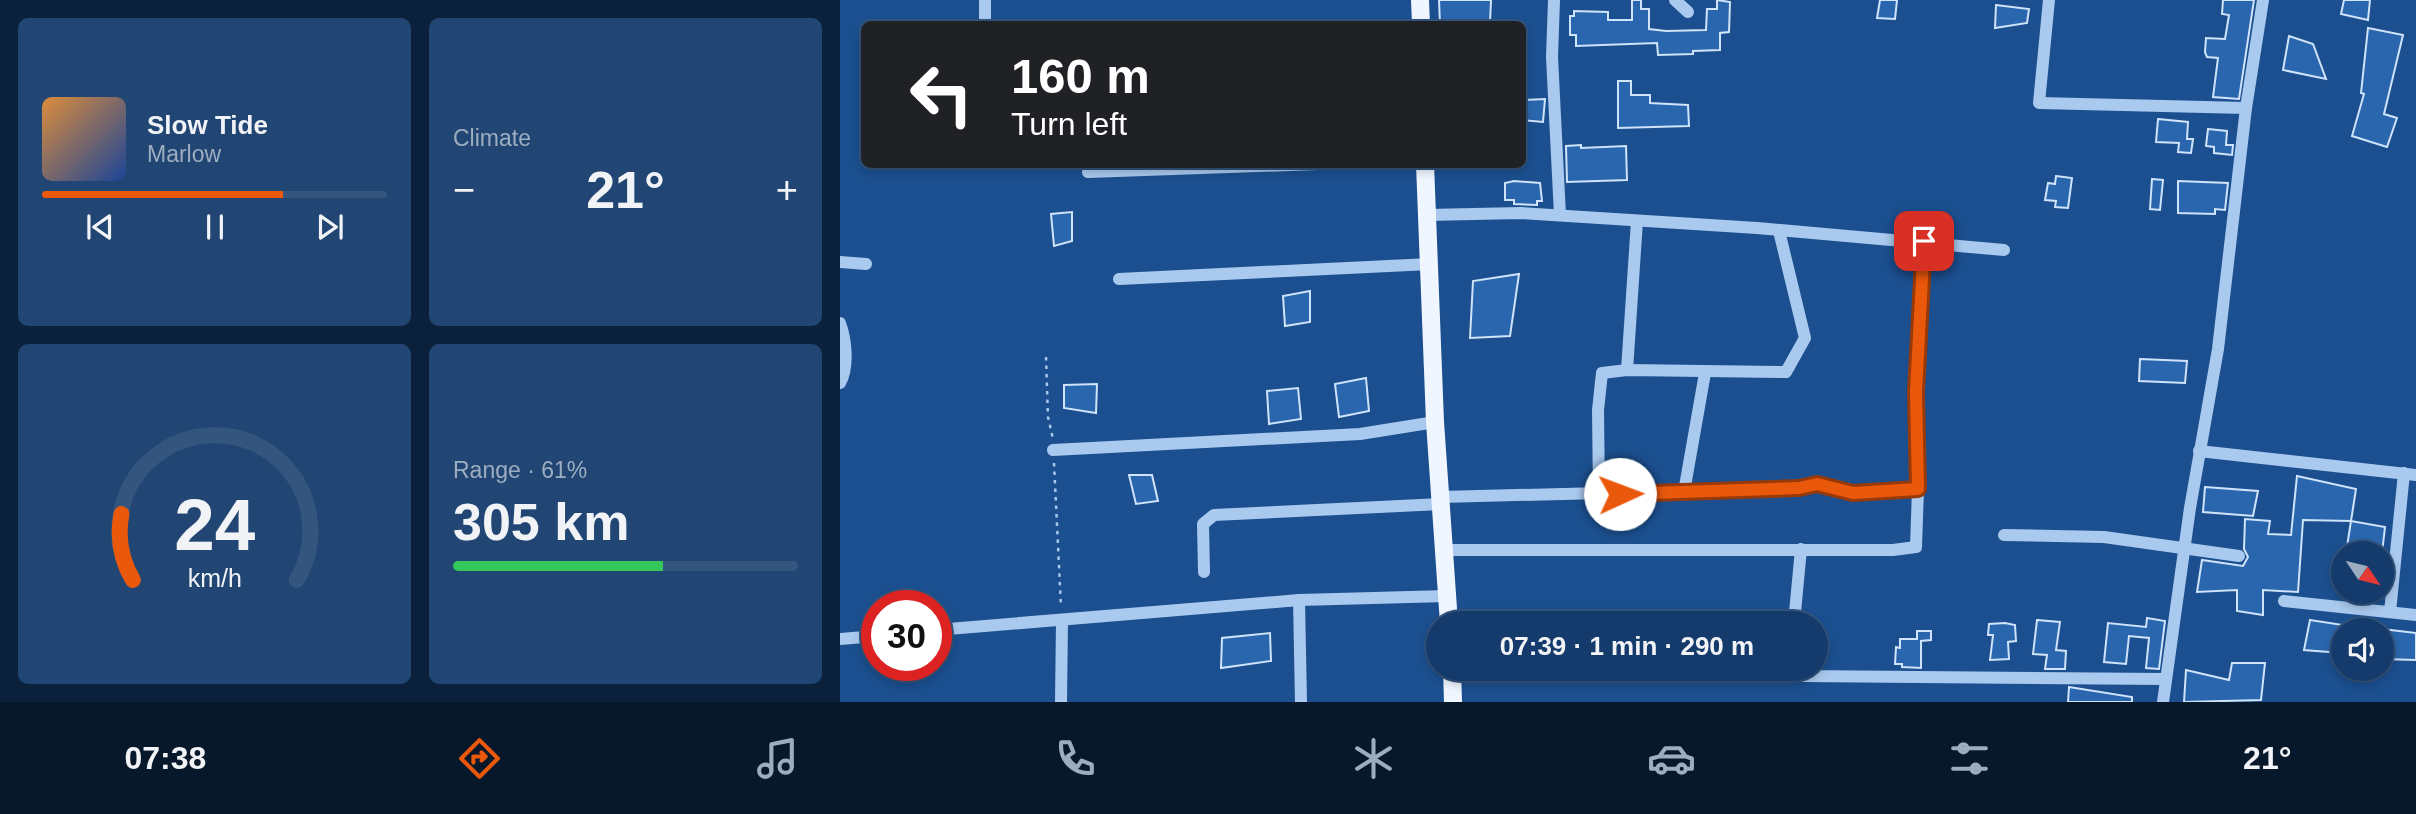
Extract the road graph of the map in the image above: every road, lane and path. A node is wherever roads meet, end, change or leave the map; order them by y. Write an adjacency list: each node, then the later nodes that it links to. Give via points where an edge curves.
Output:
1 (985, 0): 8 (street)
2 (1420, 0): 9 (main road)
3 (1554, 0): 15 (street, via 1552,57)
4 (1675, 0): 7 (street)
5 (2049, 0): 10 (street, via 2039,103)
6 (2263, 0): 10 (street)
7 (1688, 12)
8 (985, 21)
9 (1420, 21)
10 (2246, 108): 31 (street, via 2218,349)
11 (1203, 168): 13 (street)
12 (1425, 168): 14 (main road)
13 (1088, 172)
14 (1427, 215): 15 (street); 22 (main road)
15 (1560, 215): 16 (street)
16 (1637, 220): 17 (street); 26 (street)
17 (1779, 231): 18 (street); 27 (street, via 1805,338 1786,372)
18 (1924, 241): 19 (street); 33 (street, via 1916,392)
19 (2004, 250)
20 (840, 262): 21 (street)
21 (866, 264)
22 (1430, 264): 23 (street); 29 (main road)
23 (1119, 279)
24 (840, 323): 28 (street, via 844,357)
25 (1046, 357): 30 (path)
26 (1627, 370): 27 (street); 35 (street, via 1601,376)
27 (1705, 373): 34 (street)
28 (840, 383)
29 (1435, 422): 30 (street, via 1360,434); 36 (main road)
30 (1053, 450): 50 (path)
31 (2199, 451): 32 (street); 39 (street)
32 (2410, 474): 48 (street)
33 (1918, 489): 34 (street, via 1853,493 1817,484); 38 (street, via 1916,547)
34 (1684, 492): 35 (street)
35 (1599, 495): 36 (street)
36 (1440, 501): 40 (main road); 42 (street, via 1214,515 1203,524)
37 (2004, 535): 39 (street, via 2104,537)
38 (1801, 549): 40 (street); 47 (street)
39 (2185, 549): 41 (street); 55 (street)
40 (1444, 550): 43 (main road)
41 (2239, 556)
42 (1205, 572)
43 (1447, 596): 44 (street); 46 (main road)
44 (1299, 600): 50 (street); 58 (street)
45 (2284, 601): 48 (street)
46 (1448, 611)
47 (1795, 611)
48 (2390, 612): 49 (street)
49 (2416, 615)
50 (1062, 621): 51 (street); 57 (street)
51 (952, 629)
52 (861, 637): 53 (street)
53 (840, 639)
54 (1828, 676): 55 (street)
55 (2166, 679): 60 (street)
56 (1452, 681): 59 (main road)
57 (1061, 702)
58 (1301, 702)
59 (1453, 702)
60 (2163, 702)

